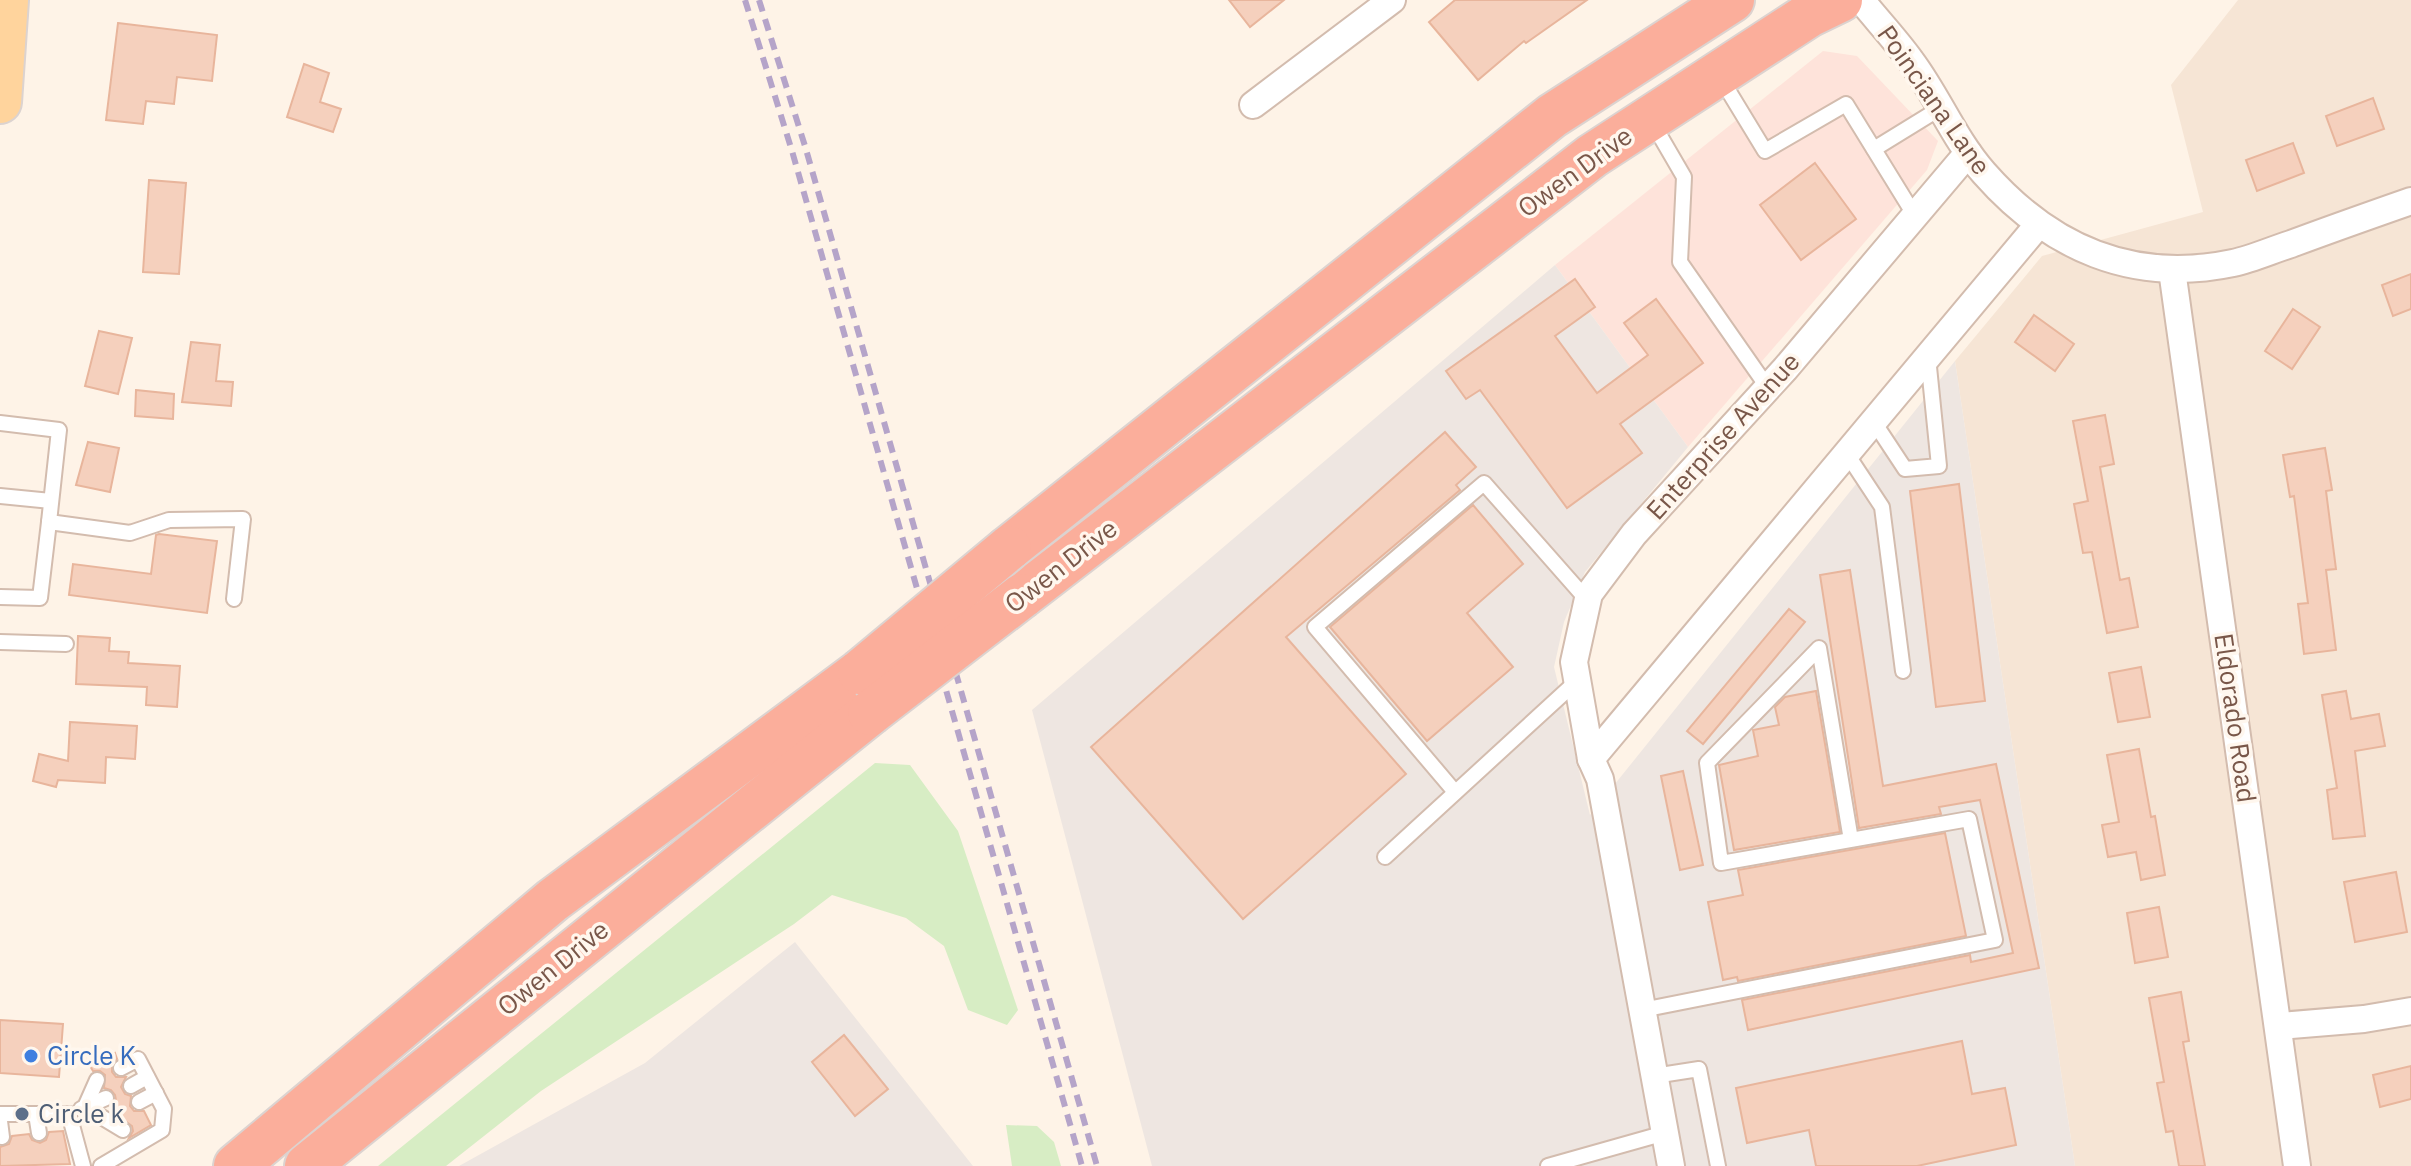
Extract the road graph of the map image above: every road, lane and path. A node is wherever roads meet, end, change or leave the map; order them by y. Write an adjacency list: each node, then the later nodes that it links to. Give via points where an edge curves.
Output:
1 (7, 0): 8 (main road)
2 (1392, 0): 9 (street)
3 (1732, 0): 34 (highway, Owen Drive, bridge, via 1552,116 1009,548)
4 (1796, 0): 13 (highway, via 1624,105)
5 (1840, 0): 7 (highway, Owen Drive)
6 (1861, 0): 10 (street, Poinciana Lane, via 1913,62)
7 (1718, 74): 11 (highway, Owen Drive); 12 (lane, via 1765,151 1846,104)
8 (0, 102)
9 (1253, 105)
10 (1939, 109): 12 (lane); 14 (street, Poinciana Lane)
11 (1650, 118): 13 (highway, Owen Drive); 20 (lane, via 1684,177 1680,262)
12 (1874, 149): 16 (lane)
13 (1598, 152): 34 (highway, Owen Drive, bridge, via 1022,596)
14 (1968, 153): 16 (street, Enterprise Avenue); 17 (street, Poinciana Lane)
15 (2411, 201): 18 (street, Poinciana Lane, via 2236,263)
16 (1915, 216): 20 (street, Enterprise Avenue)
17 (2038, 225): 18 (street, Poinciana Lane, via 2107,259); 19 (street)
18 (2172, 270): 41 (street, Eldorado Road)
19 (1928, 356): 21 (street); 21 (lane, via 1939,466 1905,469)
20 (1768, 388): 29 (street, Enterprise Avenue, via 1634,534)
21 (1874, 422): 23 (street)
22 (0, 423): 25 (lane, via 59,430)
23 (1847, 454): 32 (lane, via 1882,507); 35 (street)
24 (0, 496): 25 (lane)
25 (51, 501): 26 (lane)
26 (49, 522): 27 (lane, via 40,598); 28 (lane, via 130,533 169,520 243,519)
27 (0, 597)
28 (234, 599)
29 (1588, 601): 33 (street, Enterprise Avenue, via 1574,662); 36 (lane, via 1484,483 1315,627)
30 (0, 642): 31 (lane)
31 (66, 644)
32 (1903, 671)
33 (1577, 681): 35 (street, Enterprise Avenue); 36 (lane)
34 (865, 693): 62 (highway, Owen Drive, via 553,900); 63 (highway, Owen Drive)
35 (1591, 759): 39 (street, Enterprise Avenue, via 1600,779)
36 (1455, 792): 38 (lane)
37 (1851, 840): 37 (lane, via 1847,810 1819,648 1707,763 1721,863); 39 (lane, via 1969,819 1995,940)
38 (1385, 857)
39 (1642, 1010): 43 (street, Enterprise Avenue)
40 (2411, 1011): 41 (street)
41 (2279, 1026): 67 (street, Eldorado Road)
42 (121, 1068): 44 (lane, via 138,1059)
43 (1654, 1076): 59 (street, Enterprise Avenue); 66 (lane, via 1699,1069)
44 (147, 1077): 46 (lane); 47 (lane)
45 (97, 1080): 50 (lane)
46 (131, 1086)
47 (156, 1093): 49 (lane); 51 (lane)
48 (106, 1098): 50 (lane)
49 (139, 1102)
50 (85, 1107): 54 (lane); 55 (lane); 57 (lane)
51 (164, 1109): 56 (lane); 61 (lane, via 162,1130)
52 (0, 1114): 53 (lane)
53 (36, 1114): 54 (lane); 58 (lane)
54 (69, 1114): 60 (lane)
55 (115, 1115)
56 (147, 1118)
57 (123, 1130)
58 (39, 1133)
59 (1665, 1133): 64 (lane); 65 (street, Enterprise Avenue)
60 (83, 1166)
61 (101, 1166)
62 (236, 1166)
63 (307, 1166)
64 (1548, 1166)
65 (1671, 1166)
66 (1718, 1166)
67 (2297, 1166)

